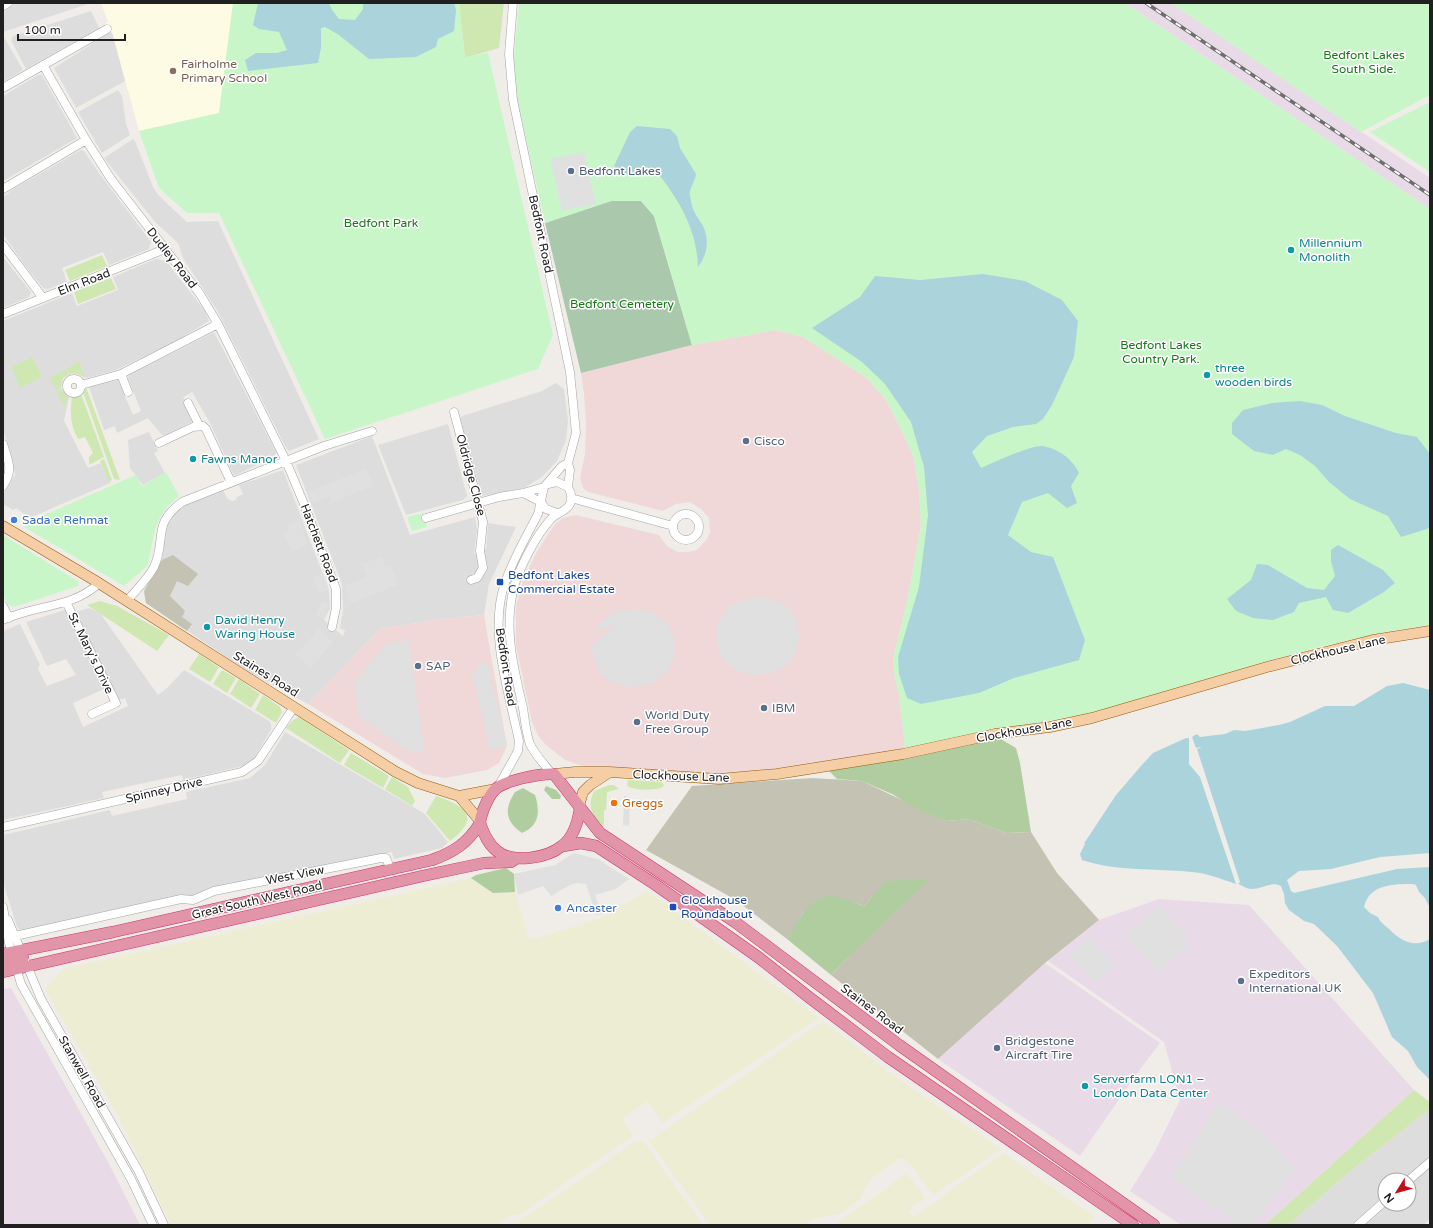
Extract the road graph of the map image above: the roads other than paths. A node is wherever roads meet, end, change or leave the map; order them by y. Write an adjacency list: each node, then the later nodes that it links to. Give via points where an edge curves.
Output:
1 (8, 3): 3 (street)
2 (513, 3): 24 (street, Bedfont Road, via 508,54 513,100 570,372 574,403 576,432)
3 (3, 6)
4 (107, 29): 5 (street)
5 (43, 65): 6 (street); 7 (street, Dudley Road)
6 (3, 88)
7 (86, 140): 8 (street); 10 (street, Dudley Road, via 111,179)
8 (3, 189)
9 (3, 245): 11 (street)
10 (165, 249): 11 (street, Elm Road); 13 (street, Dudley Road, via 204,300)
11 (43, 298): 12 (street, Elm Road)
12 (3, 314)
13 (218, 324): 14 (street); 23 (street, Dudley Road)
14 (121, 374): 15 (street); 16 (street)
15 (81, 385)
16 (128, 392)
17 (188, 403): 19 (street)
18 (454, 412): 32 (street, Oldridge Close)
19 (199, 425): 21 (street); 25 (street, via 206,429)
20 (372, 432): 23 (street, via 342,440)
21 (159, 443)
22 (3, 444): 26 (street, via 10,471 9,478)
23 (286, 461): 25 (street); 43 (street, Hatchett Road, via 336,589)
24 (568, 463): 27 (street, Bedfont Road, via 562,466); 28 (street, Bedfont Road)
25 (231, 482): 40 (street, via 182,502 171,510 160,531 154,568)
26 (3, 486)
27 (546, 486): 28 (street, via 557,482); 29 (street); 31 (street, Bedfont Road, via 541,494)
28 (568, 487): 30 (street, Bedfont Road)
29 (523, 493): 31 (street); 32 (street, via 499,496)
30 (571, 498): 33 (street, Bedfont Road, via 568,507); 36 (street)
31 (541, 502): 33 (street, via 546,509); 49 (street, Bedfont Road, via 538,514 504,584 499,617 503,660 519,741 518,751)
32 (479, 504): 34 (street); 37 (street, Oldridge Close, via 483,522 480,551 483,568 477,578)
33 (557, 513): 48 (street, Bedfont Road, via 543,528 526,558 513,591 508,630 530,744)
34 (426, 518)
35 (3, 526): 38 (main road, Staines Road)
36 (673, 526)
37 (471, 580)
38 (99, 583): 39 (street, via 90,592); 40 (main road, Staines Road)
39 (66, 602): 42 (street); 46 (street, St. Mary's Drive, via 116,703)
40 (127, 602): 45 (main road, Staines Road)
41 (3, 606): 42 (street)
42 (6, 619)
43 (332, 627)
44 (1430, 631): 47 (main road, Clockhouse Lane, via 1373,640 1267,667 1092,718 996,734 902,754 777,774 719,779)
45 (294, 707): 50 (main road, Staines Road, via 396,772 418,783); 53 (street, Spinney Drive, via 258,762 242,772)
46 (92, 714)
47 (610, 772): 48 (main road, Clockhouse Lane); 51 (main road, via 586,789)
48 (553, 774): 49 (highway, via 522,779); 51 (highway)
49 (497, 788): 50 (main road, Staines Road); 52 (highway, via 488,801)
50 (459, 796): 52 (main road)
51 (579, 807): 54 (highway, via 574,830); 70 (highway, Staines Road, via 600,833 734,922 898,1045)
52 (480, 822): 55 (highway, via 488,841 497,851); 56 (highway, Great South West Road, via 462,846 448,854)
53 (3, 827)
54 (562, 846): 55 (highway, via 546,854); 69 (highway, via 581,843 596,846 656,885 753,953 888,1057)
55 (517, 858): 62 (highway, Great South West Road, via 511,862 484,862)
56 (391, 870): 57 (street, West View, via 386,858 381,858 214,891); 59 (highway, Great South West Road)
57 (193, 900): 59 (street); 61 (street, West View, via 181,899)
58 (3, 907): 60 (street, Stanwell Road)
59 (195, 913): 62 (highway, Great South West Road)
60 (6, 916): 61 (street, Stanwell Road); 62 (street, Stanwell Road)
61 (15, 936): 62 (street, Stanwell Road)
62 (15, 959): 63 (highway, Great South West Road); 67 (street, Stanwell Road, via 21,984 131,1179); 68 (street, Stanwell Road, via 139,1172)
63 (3, 972)
64 (1430, 1162): 65 (street)
65 (1417, 1173)
66 (1377, 1208): 71 (street)
67 (153, 1225)
68 (164, 1225)
69 (1133, 1225)
70 (1154, 1225)
71 (1358, 1225)

